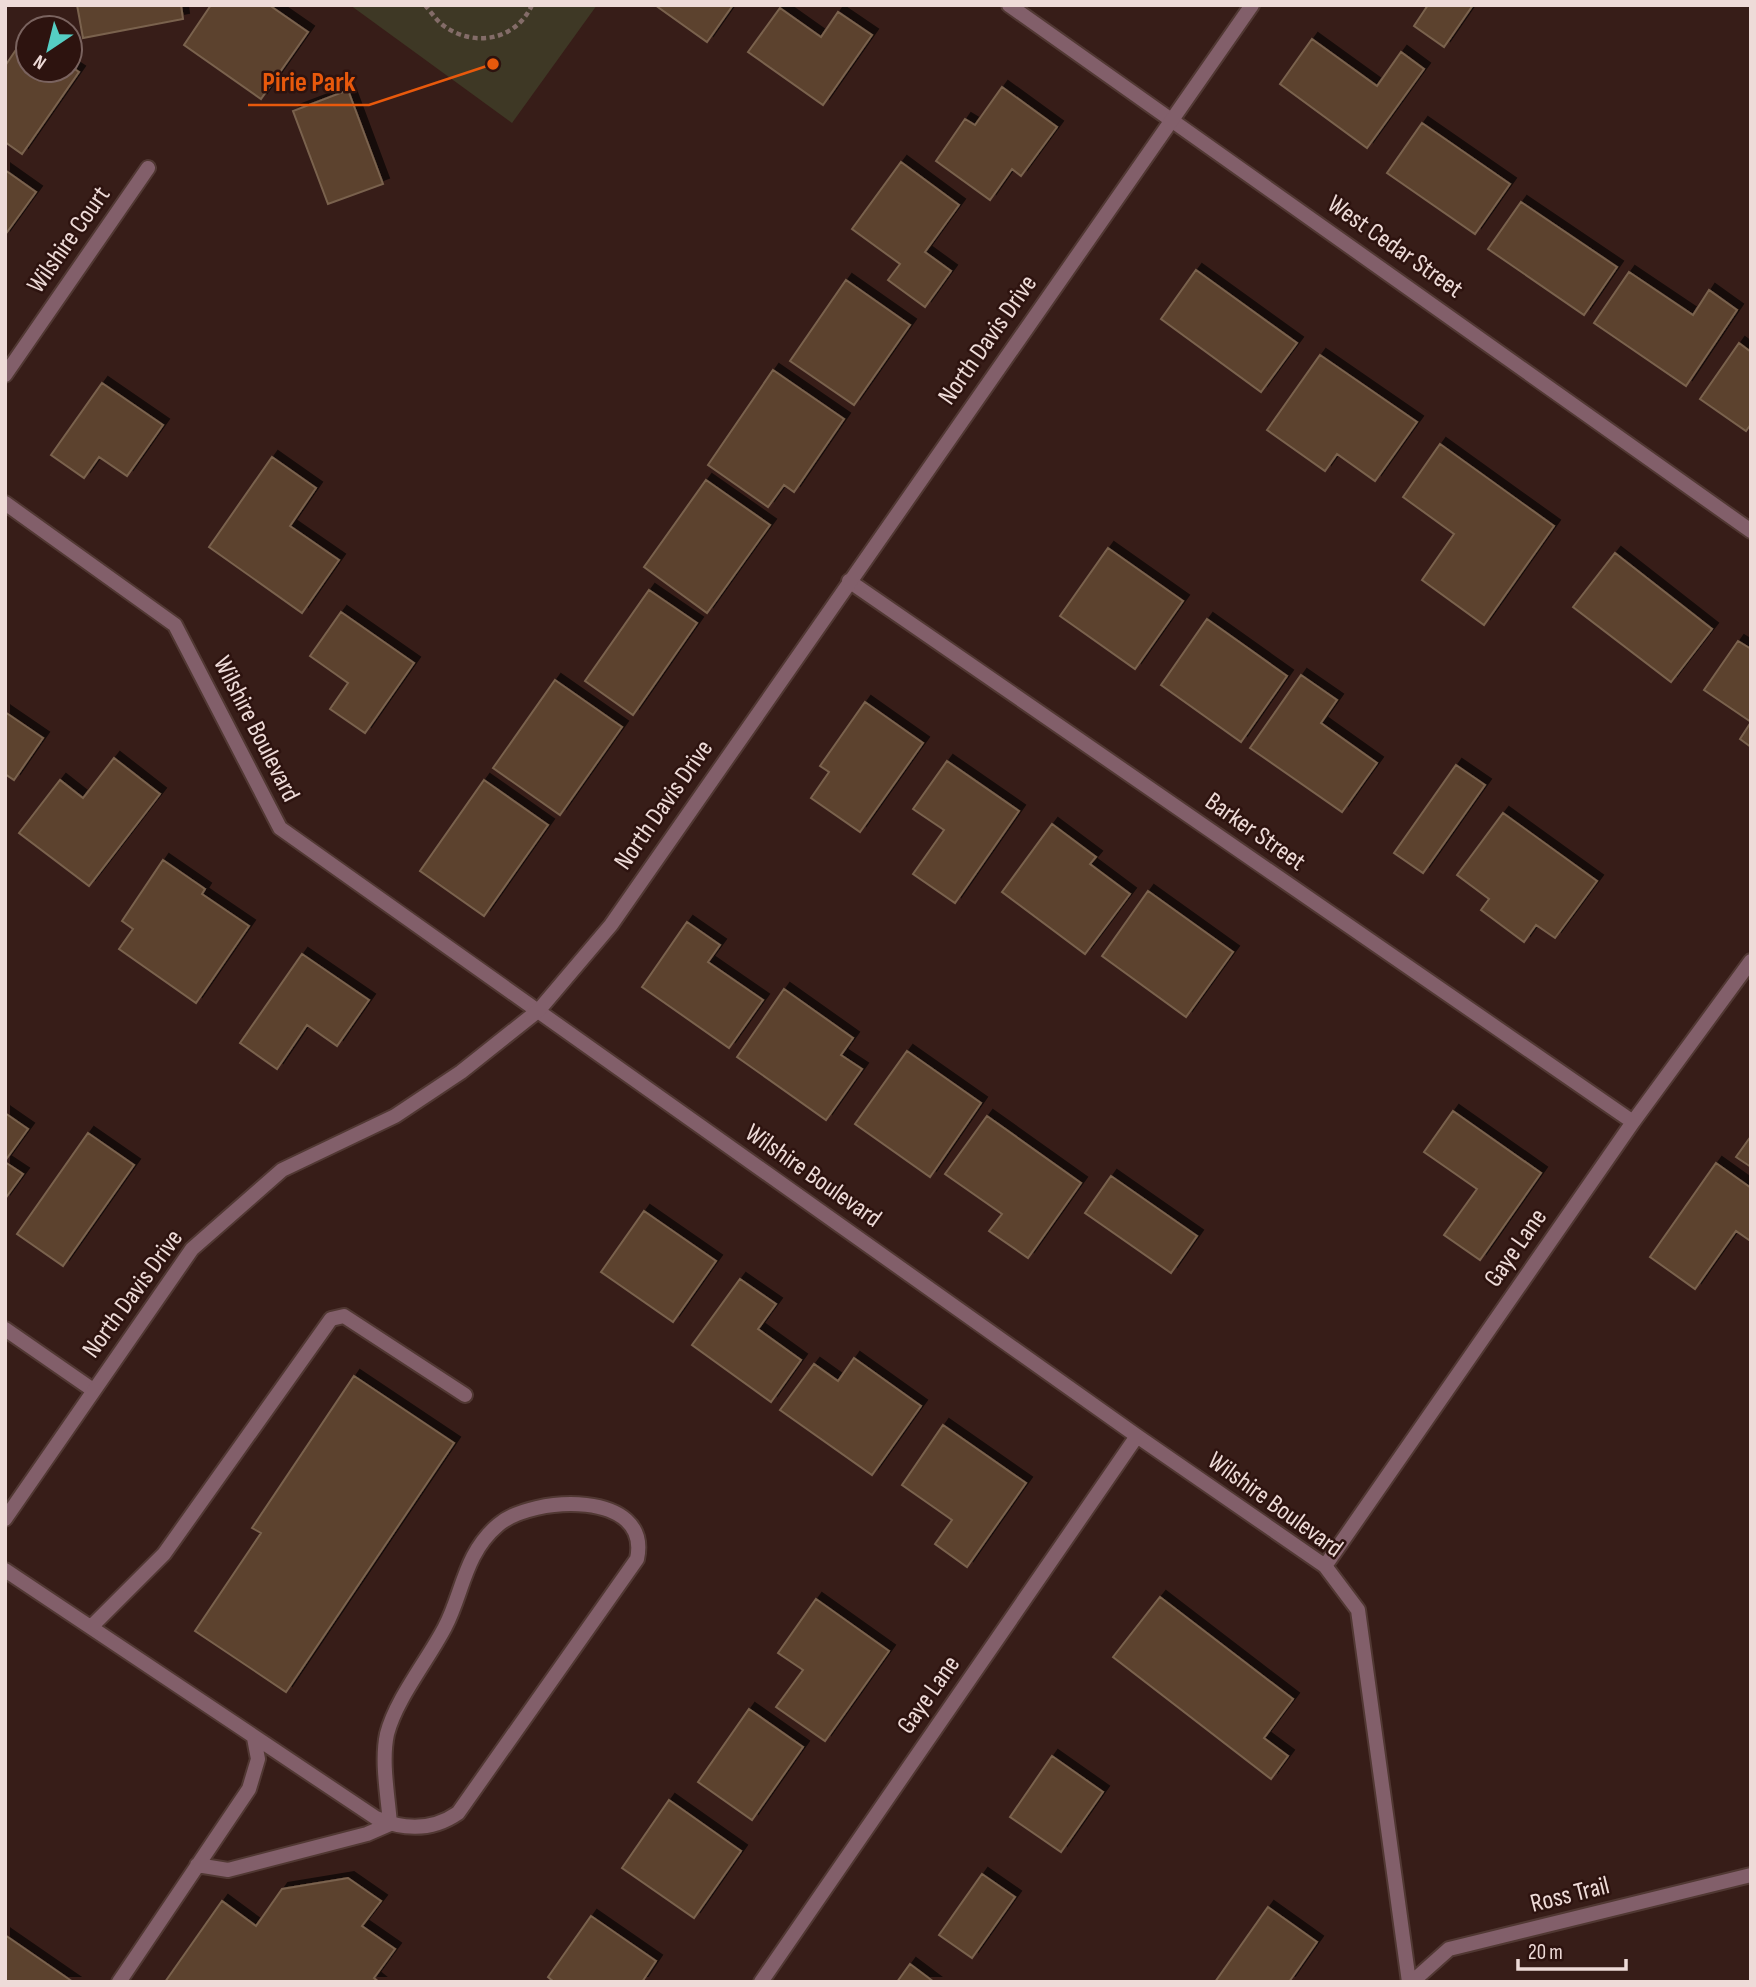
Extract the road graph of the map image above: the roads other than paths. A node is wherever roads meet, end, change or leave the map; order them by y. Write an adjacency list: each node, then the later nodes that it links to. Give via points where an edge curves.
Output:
1 (1009, 5): 3 (street, West Cedar Street)
2 (1252, 5): 3 (street, North Davis Drive)
3 (1172, 119): 7 (street, West Cedar Street); 8 (street, North Davis Drive)
4 (148, 168): 5 (street, Wilshire Court)
5 (5, 375)
6 (5, 503): 10 (street, Wilshire Boulevard, via 175,625 280,828)
7 (1751, 531)
8 (849, 581): 10 (street, North Davis Drive, via 611,925); 11 (street, Barker Street)
9 (1751, 961): 11 (street, Gaye Lane)
10 (539, 1010): 13 (street, North Davis Drive, via 461,1072 395,1115 282,1170 192,1249); 15 (street, Wilshire Boulevard)
11 (1633, 1122): 17 (street, Gaye Lane)
12 (5, 1329): 13 (street)
13 (93, 1390): 16 (street, North Davis Drive)
14 (465, 1395): 19 (street, via 344,1316 331,1319 164,1554)
15 (1137, 1436): 17 (street, Wilshire Boulevard); 25 (street, Gaye Lane)
16 (5, 1519)
17 (1325, 1566): 26 (street, Wilshire Boulevard, via 1358,1610)
18 (5, 1570): 19 (street)
19 (91, 1627): 20 (street)
20 (254, 1738): 21 (street); 22 (street, via 258,1759 249,1789)
21 (390, 1824): 21 (street, via 426,1828 458,1813 637,1559 638,1536 631,1525 605,1509 583,1503 522,1511 496,1526 466,1567 454,1609 387,1736); 22 (street, via 228,1870)
22 (197, 1865): 24 (street)
23 (1751, 1875): 26 (street, Ross Trail, via 1449,1949)
24 (120, 1982)
25 (761, 1982)
26 (1410, 1982)

